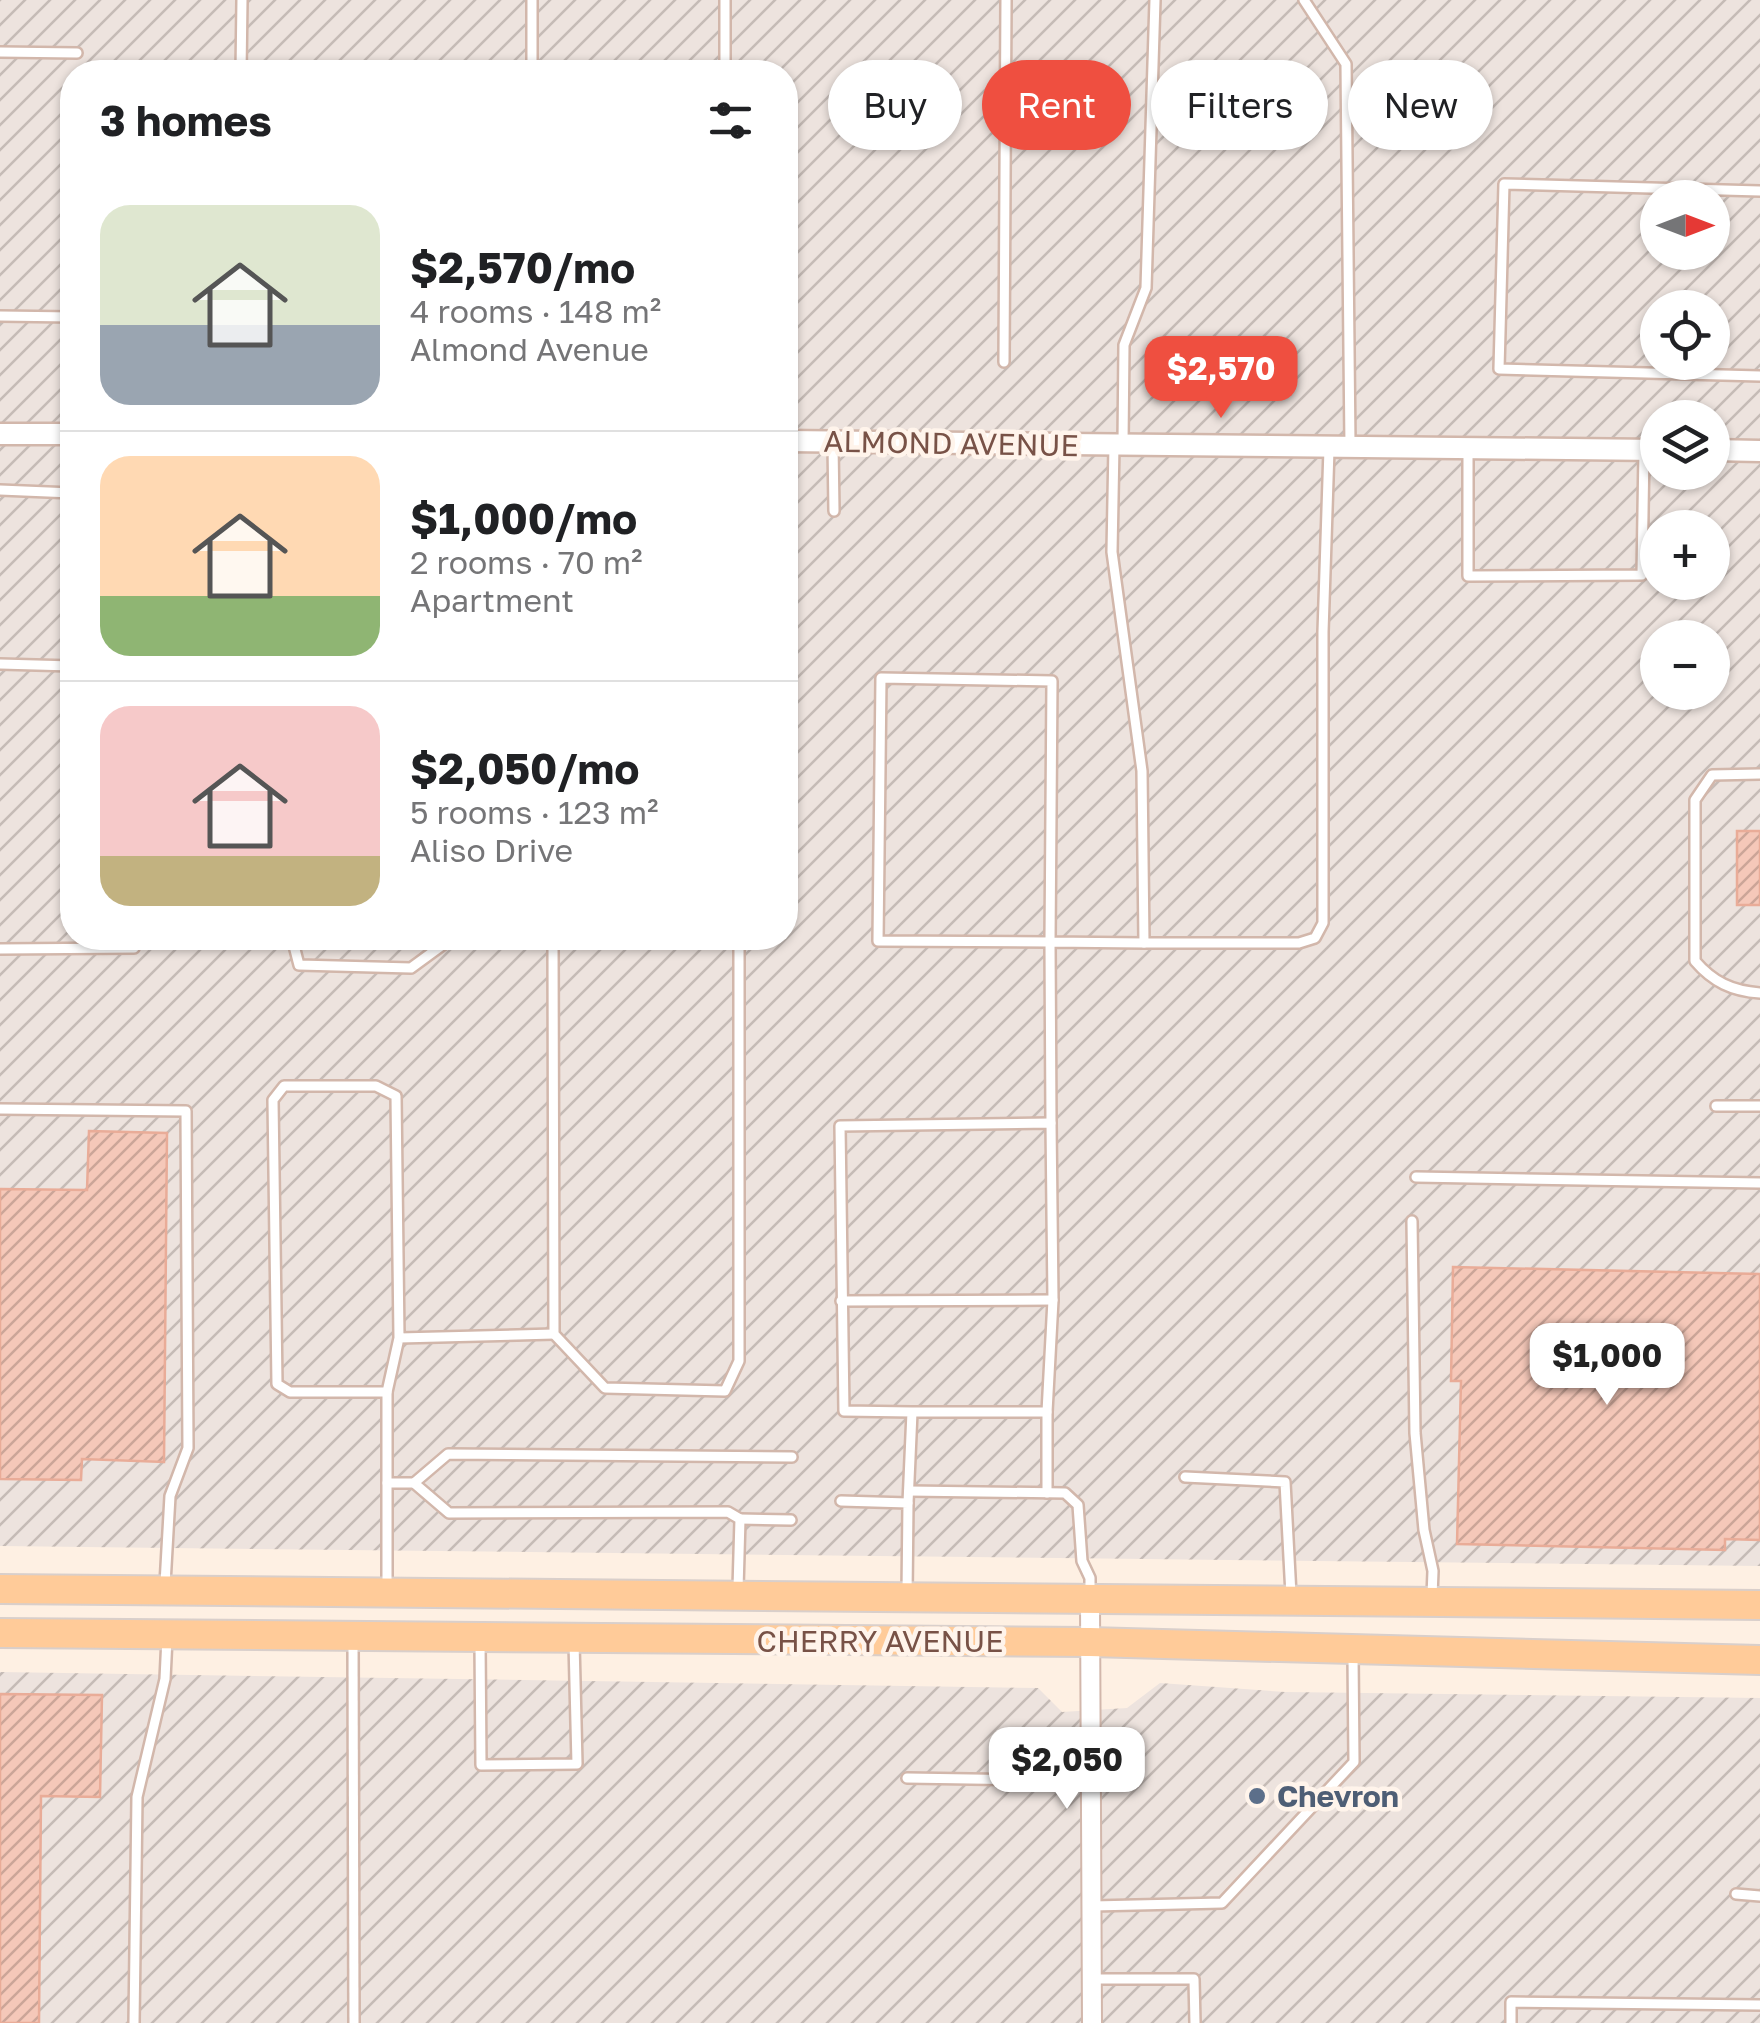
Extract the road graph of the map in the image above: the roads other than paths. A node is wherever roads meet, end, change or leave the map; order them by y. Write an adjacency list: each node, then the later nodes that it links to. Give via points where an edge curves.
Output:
1 (242, 0): 9 (lane)
2 (532, 0): 10 (lane)
3 (725, 0): 11 (lane)
4 (1006, 0): 15 (lane)
5 (1154, 0): 21 (lane, via 1146,288 1124,344)
6 (1304, 0): 22 (lane, via 1346,64 1350,342)
7 (0, 52): 8 (lane)
8 (77, 52)
9 (241, 60)
10 (532, 60)
11 (725, 60)
12 (1760, 191): 16 (lane, via 1504,184 1499,369)
13 (0, 316): 14 (lane)
14 (60, 317)
15 (1004, 362)
16 (1760, 376)
17 (0, 434): 18 (street)
18 (60, 434)
19 (798, 440): 20 (street, ALMOND AVENUE)
20 (833, 441): 21 (street, ALMOND AVENUE); 30 (lane)
21 (1118, 446): 22 (street, ALMOND AVENUE); 35 (lane, via 1112,552 1142,771)
22 (1340, 447): 23 (street, ALMOND AVENUE); 35 (lane, via 1323,632 1323,923 1314,938 1298,943)
23 (1468, 448): 24 (street, ALMOND AVENUE); 28 (lane, via 1468,576 1642,575)
24 (1640, 450)
25 (1730, 450): 26 (street)
26 (1760, 451)
27 (0, 490): 29 (lane)
28 (1648, 490)
29 (60, 492)
30 (834, 512)
31 (0, 664): 32 (lane)
32 (60, 666)
33 (1760, 774): 42 (lane, via 1712,775 1695,800 1695,961 1711,979)
34 (1050, 942): 34 (lane, via 878,941 881,678 1052,681); 35 (lane); 46 (lane)
35 (1144, 943)
36 (0, 949): 37 (lane)
37 (60, 949)
38 (295, 950): 39 (lane, via 299,965 411,968)
39 (436, 950)
40 (553, 950): 52 (lane)
41 (739, 950): 52 (lane, via 739,1360 725,1391 605,1388)
42 (1760, 993)
43 (1716, 1106): 44 (lane)
44 (1760, 1106)
45 (0, 1109): 69 (lane, via 186,1111 188,1448 170,1496)
46 (1050, 1123): 50 (lane); 51 (lane, via 840,1126)
47 (1416, 1177): 48 (lane)
48 (1760, 1183)
49 (1412, 1221): 73 (lane, via 1415,1433)
50 (1053, 1300): 51 (lane); 56 (lane)
51 (841, 1301): 55 (lane, via 844,1411)
52 (554, 1334): 53 (lane)
53 (399, 1338): 54 (lane); 54 (lane, via 396,1096 376,1086 284,1086 273,1100 278,1384 290,1392)
54 (387, 1392): 59 (lane)
55 (912, 1412): 56 (lane); 61 (lane)
56 (1047, 1412): 62 (lane)
57 (792, 1457): 60 (lane, via 448,1454)
58 (1186, 1477): 74 (lane, via 1285,1482)
59 (387, 1483): 60 (lane); 70 (lane)
60 (414, 1484): 65 (lane, via 449,1513 728,1512)
61 (909, 1491): 62 (lane); 64 (lane)
62 (1047, 1493): 68 (lane, via 1065,1493 1078,1506)
63 (841, 1501): 64 (lane)
64 (908, 1503): 72 (lane)
65 (740, 1519): 66 (lane); 71 (lane)
66 (791, 1520)
67 (0, 1588): 69 (main road, CHERRY AVENUE)
68 (1090, 1589): 72 (main road, CHERRY AVENUE); 74 (main road, CHERRY AVENUE); 81 (street)
69 (164, 1590): 70 (main road, CHERRY AVENUE)
70 (388, 1592): 71 (main road, CHERRY AVENUE)
71 (738, 1597): 72 (main road, CHERRY AVENUE)
72 (907, 1598)
73 (1432, 1603): 74 (main road, CHERRY AVENUE); 75 (main road, CHERRY AVENUE)
74 (1290, 1604)
75 (1760, 1606)
76 (0, 1633): 77 (main road, CHERRY AVENUE)
77 (167, 1636): 79 (main road, CHERRY AVENUE); 91 (lane, via 165,1679 137,1797)
78 (480, 1636): 79 (main road, CHERRY AVENUE); 80 (main road, CHERRY AVENUE); 80 (lane, via 481,1764 577,1764)
79 (353, 1638): 92 (lane)
80 (574, 1639): 81 (main road, CHERRY AVENUE)
81 (1090, 1642): 82 (main road, CHERRY AVENUE); 85 (street)
82 (1352, 1647): 83 (main road, CHERRY AVENUE); 88 (lane, via 1354,1762 1222,1903)
83 (1760, 1660)
84 (906, 1778): 85 (lane)
85 (1091, 1781): 88 (street)
86 (1736, 1894): 87 (lane)
87 (1760, 1896)
88 (1091, 1906): 89 (street)
89 (1092, 1979): 93 (street); 94 (lane, via 1194,1979)
90 (1760, 2005): 95 (lane, via 1511,2002)
91 (134, 2023)
92 (354, 2023)
93 (1092, 2023)
94 (1195, 2023)
95 (1511, 2023)

